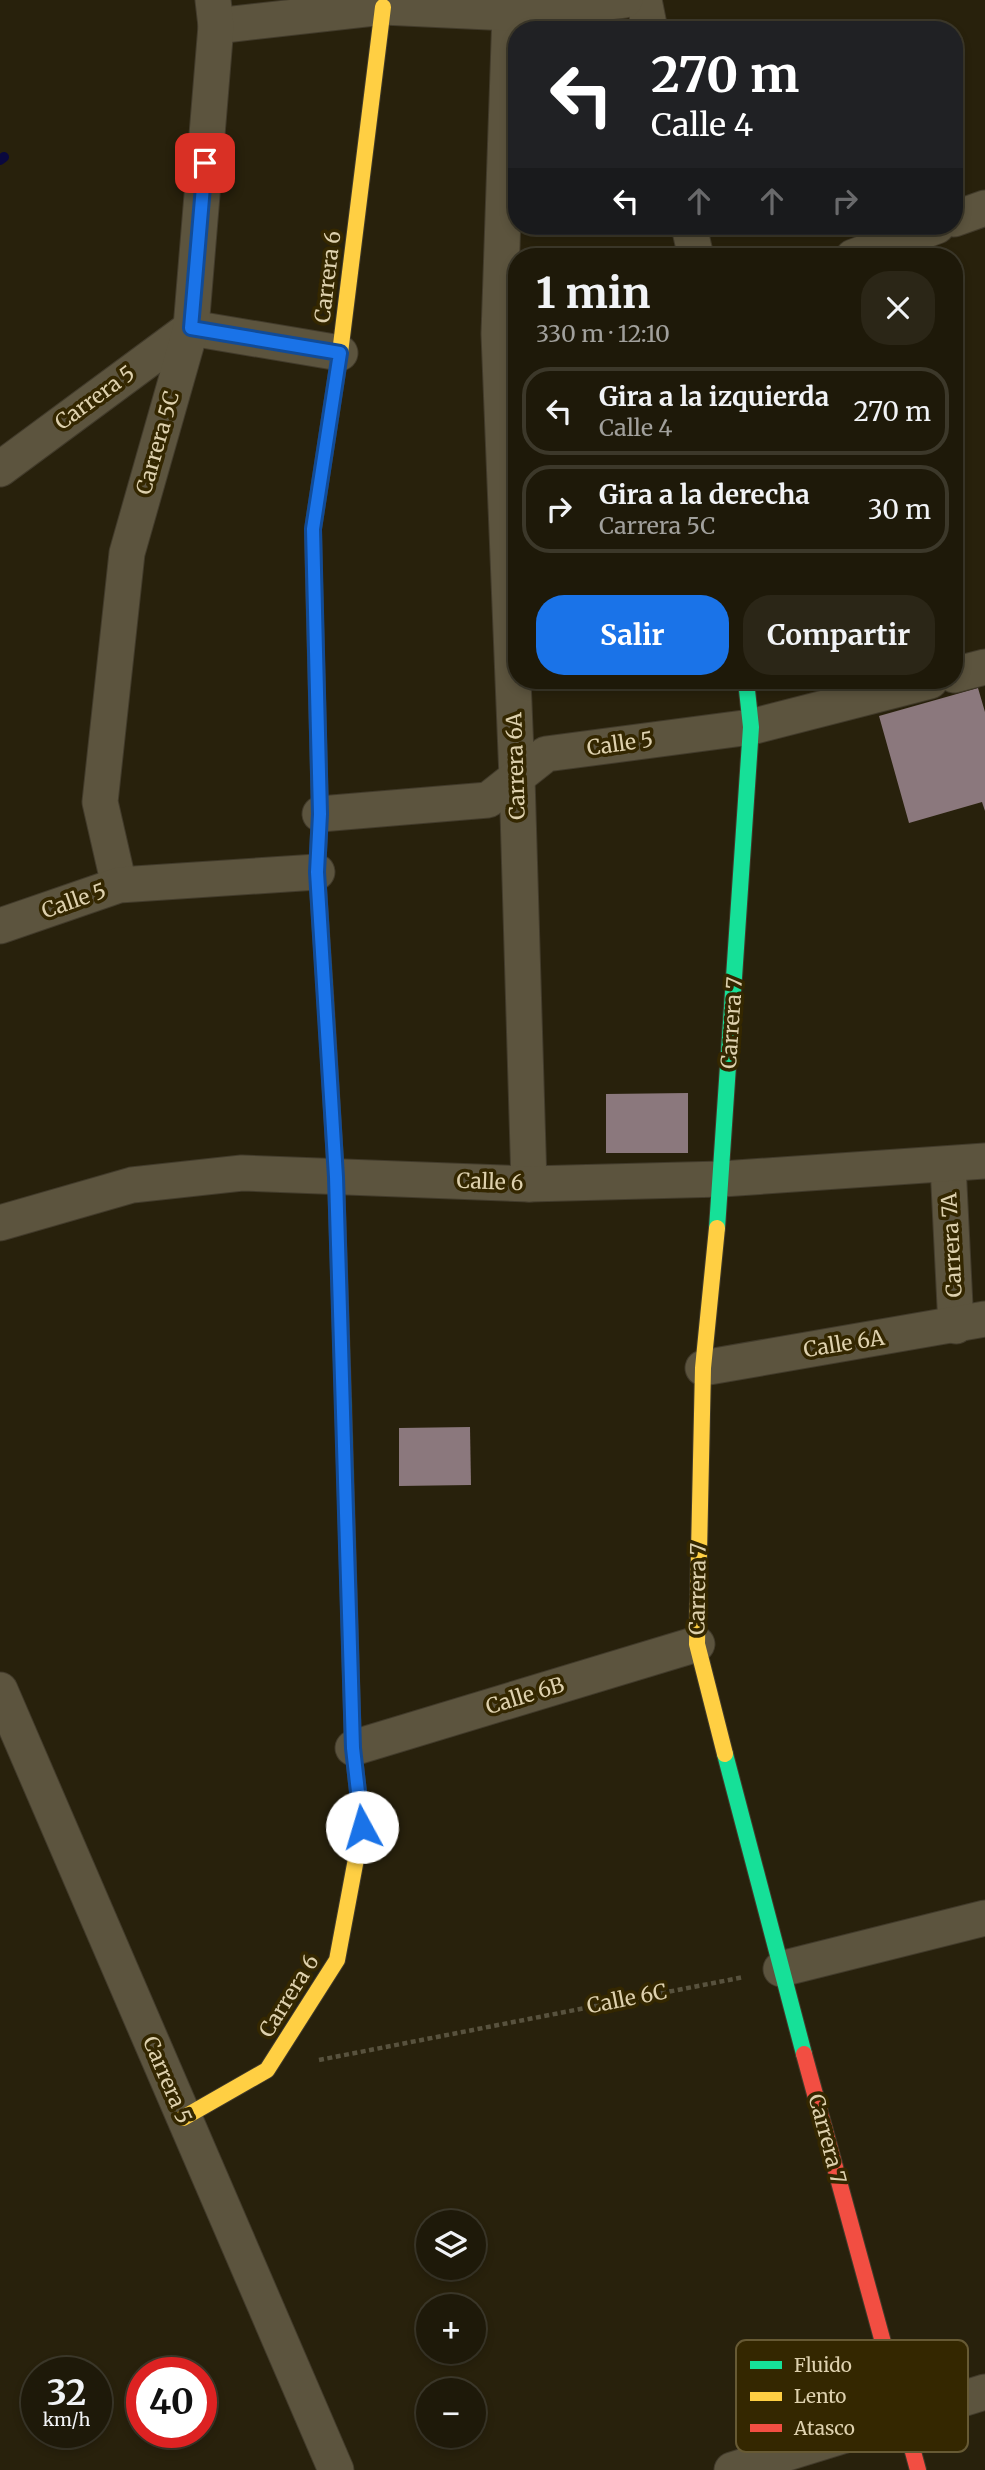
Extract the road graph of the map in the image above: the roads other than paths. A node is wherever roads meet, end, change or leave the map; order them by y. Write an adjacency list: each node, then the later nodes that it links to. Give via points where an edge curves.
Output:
1 (625, 0): 5 (street)
2 (644, 0): 7 (street)
3 (383, 7): 4 (street); 5 (street); 13 (street, Carrera 6)
4 (214, 13): 12 (street, Carrera 5C)
5 (510, 13): 6 (street, Carrera 6A)
6 (510, 21)
7 (648, 21)
8 (985, 208): 9 (street)
9 (963, 216)
10 (913, 235): 11 (street)
11 (877, 248)
12 (191, 328): 13 (street); 14 (street, Carrera 5); 24 (street, Carrera 5C, via 127,553 100,802)
13 (340, 353): 22 (street, Carrera 6, via 313,529)
14 (0, 469)
15 (985, 667): 16 (street)
16 (963, 673)
17 (515, 689): 21 (street, Carrera 6A)
18 (747, 689): 20 (street, Carrera 7)
19 (899, 689): 20 (street, Calle 5)
20 (751, 727): 21 (street, Calle 5, via 546,754); 29 (street, Carrera 7)
21 (517, 778): 22 (street, Calle 5, via 488,800); 30 (street, Carrera 6A)
22 (320, 814): 23 (street, Carrera 6)
23 (317, 872): 24 (street, Calle 5); 28 (street, Carrera 6)
24 (119, 885): 25 (street, Calle 5)
25 (0, 926)
26 (985, 1161): 27 (street, Calle 6)
27 (948, 1165): 29 (street, Calle 6); 32 (street, Carrera 7A)
28 (336, 1177): 30 (street, Calle 6); 31 (street, Calle 6, via 242,1173 132,1185); 36 (street, Carrera 6)
29 (722, 1180): 30 (street, Calle 6); 33 (street, Carrera 7)
30 (529, 1184)
31 (0, 1223)
32 (971, 1323): 33 (street, Calle 6A)
33 (703, 1367): 34 (street, Carrera 7)
34 (697, 1644): 36 (street, Calle 6B); 38 (street, Carrera 7)
35 (0, 1690): 39 (street, Carrera 5)
36 (353, 1748): 39 (street, Carrera 6, via 362,1827 337,1960 267,2070)
37 (985, 1918): 38 (street)
38 (781, 1969): 40 (street, Carrera 7)
39 (183, 2118): 45 (street, Carrera 5)
40 (882, 2340)
41 (985, 2392): 42 (street)
42 (968, 2397)
43 (791, 2452): 46 (street)
44 (913, 2452): 47 (street, Carrera 7)
45 (336, 2470)
46 (732, 2470)
47 (918, 2470)

